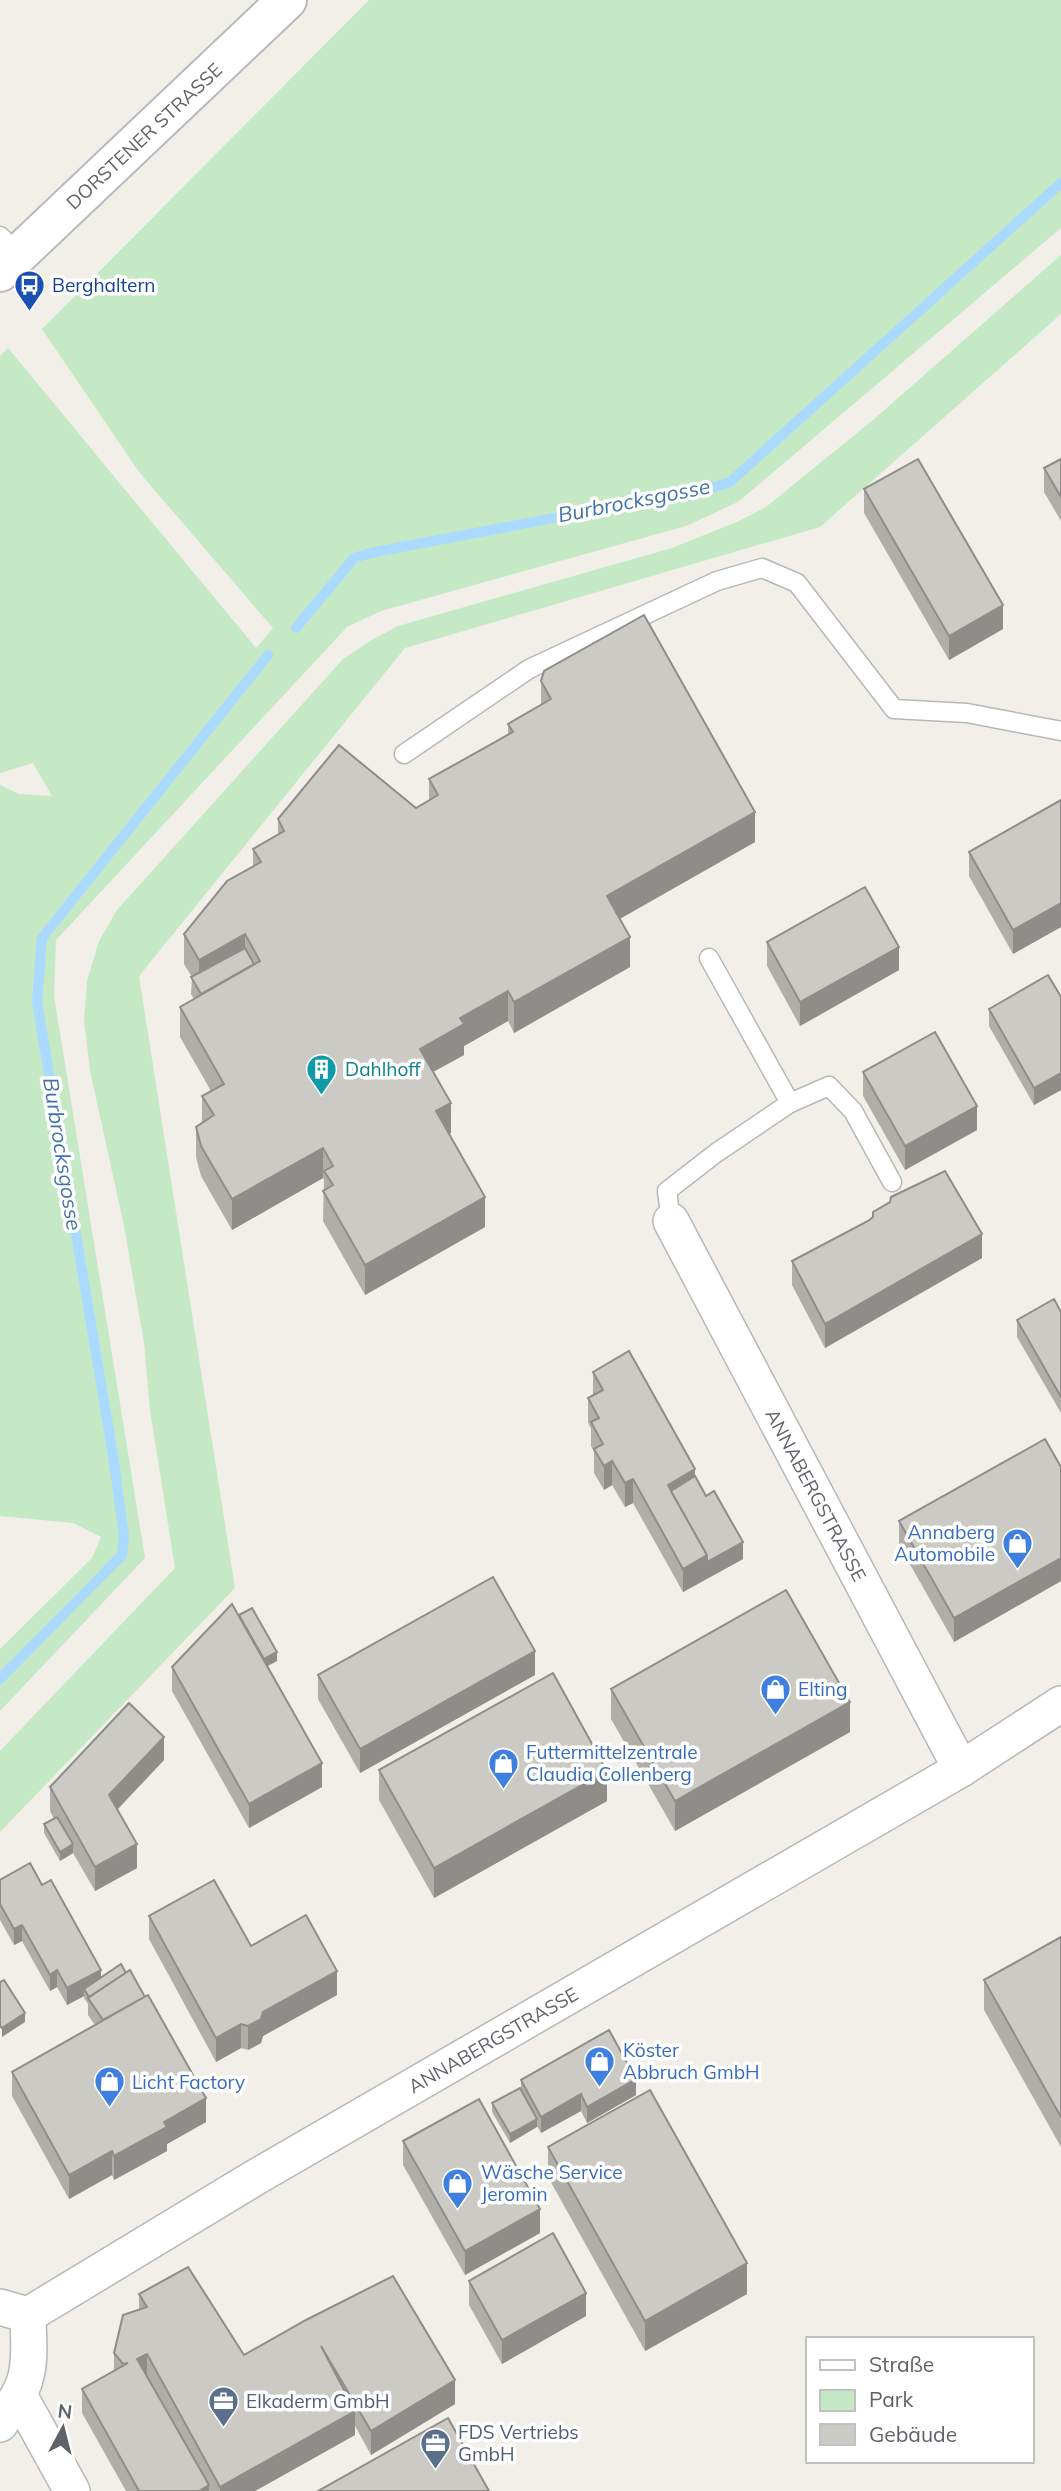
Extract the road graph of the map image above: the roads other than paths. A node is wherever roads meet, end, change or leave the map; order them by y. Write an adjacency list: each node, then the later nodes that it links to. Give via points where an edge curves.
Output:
1 (287, 0): 2 (main road, DORSTENER STRASSE)
2 (6, 254)
3 (1061, 731): 4 (lane, via 967,713 894,709 797,583 762,568 717,581 530,669)
4 (404, 754)
5 (709, 958): 6 (lane)
6 (790, 1103): 7 (lane, via 830,1086 853,1111); 8 (lane, via 667,1191)
7 (892, 1182)
8 (671, 1221): 10 (street, ANNABERGSTRASSE)
9 (1061, 1704): 10 (street, ANNABERGSTRASSE)
10 (961, 1769): 11 (street, ANNABERGSTRASSE, via 268,2170)
11 (14, 2311): 12 (street, ANNABERGSTRASSE, via 29,2356)
12 (19, 2395): 13 (street, ANNABERGSTRASSE); 14 (street)
13 (0, 2424)
14 (72, 2491)

